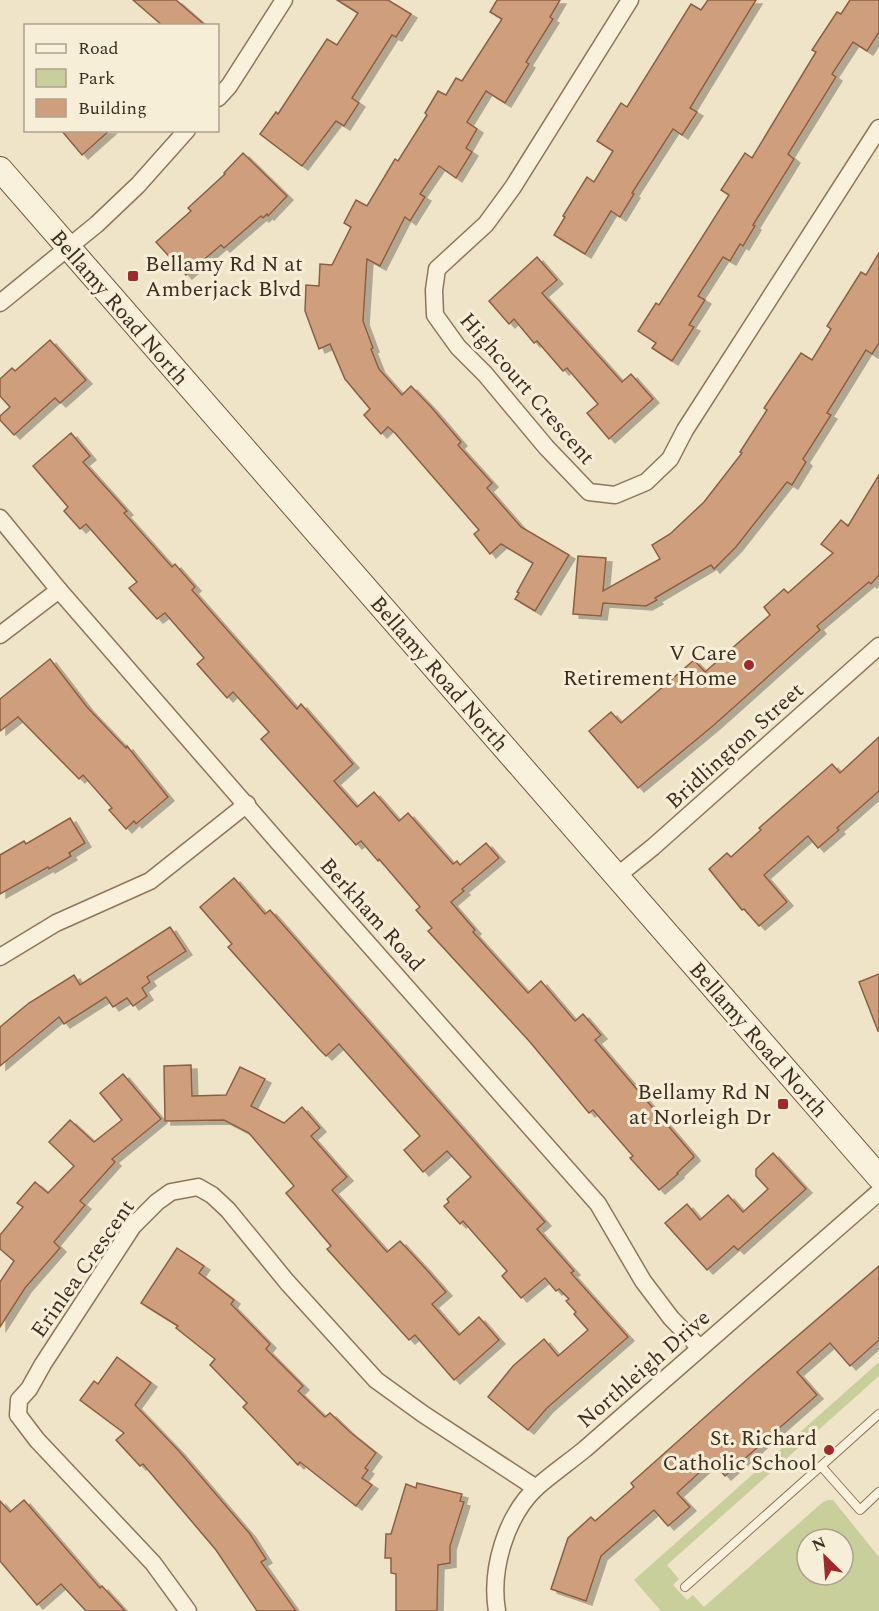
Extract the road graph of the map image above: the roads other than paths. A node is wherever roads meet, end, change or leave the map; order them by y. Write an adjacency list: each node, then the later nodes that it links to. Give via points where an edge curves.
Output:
1 (284, 0): 3 (street)
2 (630, 0): 4 (street, Highcourt Crescent, via 486,224 437,269 434,290 435,315 458,347 589,492 615,495 646,482 669,459)
3 (219, 97)
4 (879, 128)
5 (185, 132): 7 (street, via 138,185)
6 (0, 169): 7 (street, Bellamy Road North)
7 (69, 249): 8 (street); 14 (street, Bellamy Road North)
8 (0, 303)
9 (0, 518): 10 (street, Berkham Road)
10 (59, 590): 11 (street); 13 (street, Berkham Road)
11 (0, 635)
12 (879, 646): 14 (street, Bridlington Street)
13 (247, 804): 15 (street, via 150,881 56,922); 18 (street, Berkham Road, via 598,1203 643,1281)
14 (617, 876): 16 (street, Bellamy Road North)
15 (0, 957)
16 (879, 1177)
17 (879, 1192): 18 (street, Northleigh Drive)
18 (700, 1348): 21 (street, Northleigh Drive)
19 (879, 1414): 20 (lane)
20 (821, 1466): 22 (lane, via 860,1510); 23 (lane)
21 (536, 1488): 24 (street, Erinlea Crescent, via 376,1380 212,1195 198,1187 171,1192 133,1226 19,1400 18,1415 153,1563); 25 (street, Northleigh Drive, via 518,1511 504,1540 496,1575)
22 (879, 1492)
23 (686, 1587)
24 (188, 1611)
25 (497, 1611)

